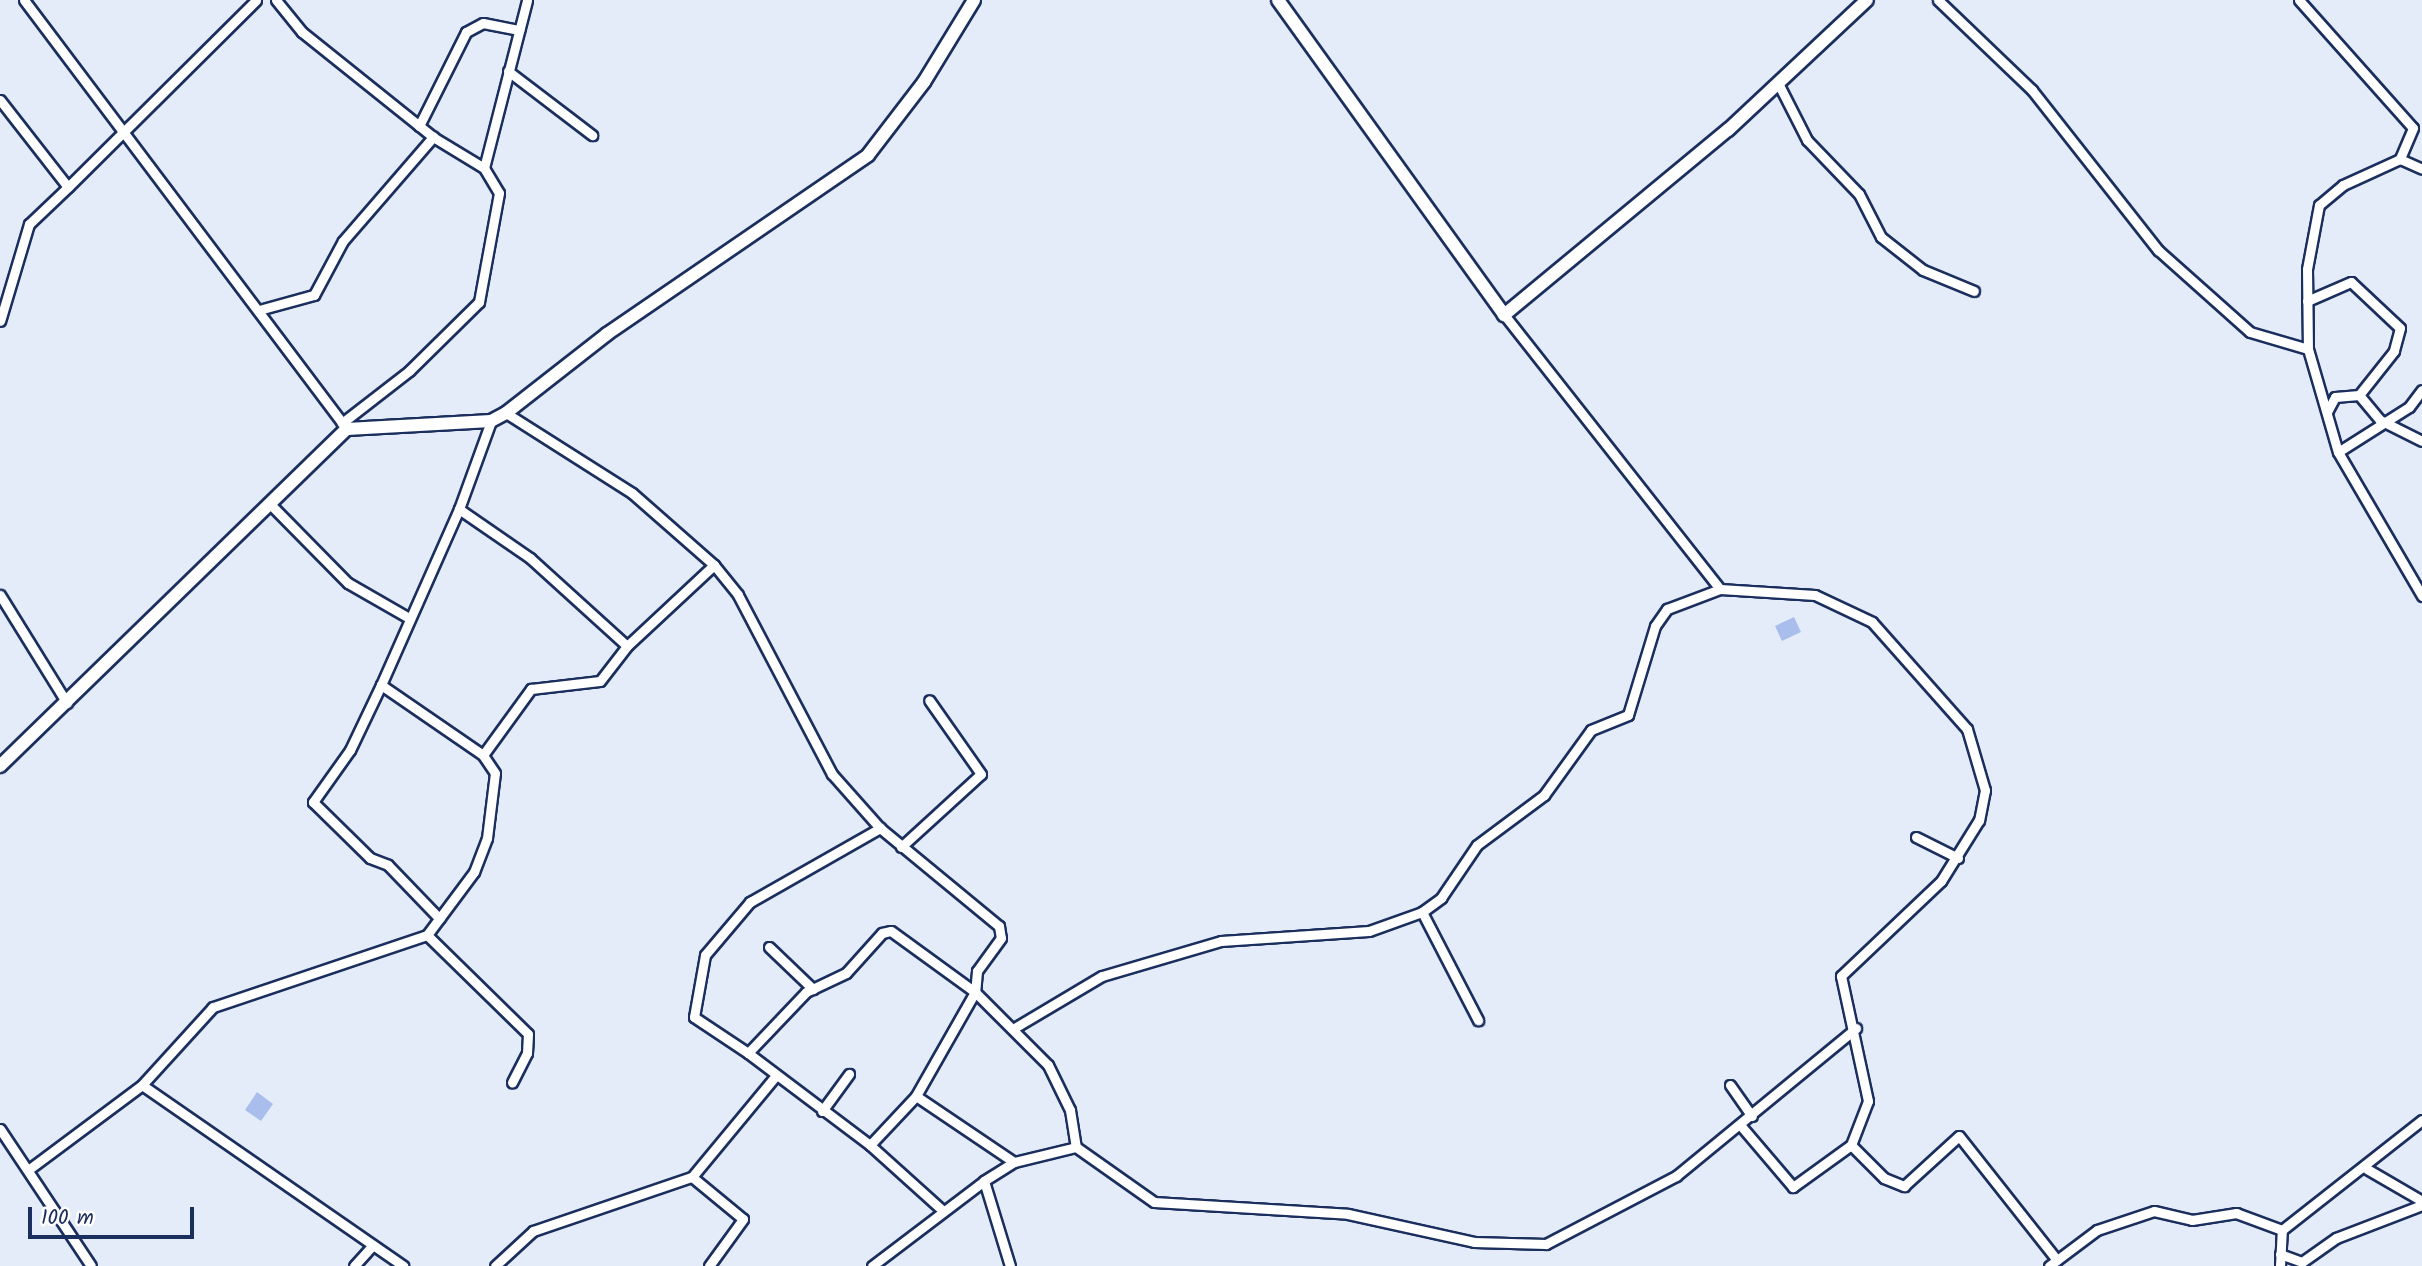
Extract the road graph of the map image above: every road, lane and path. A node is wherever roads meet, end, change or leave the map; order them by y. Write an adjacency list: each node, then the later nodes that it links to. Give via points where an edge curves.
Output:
1 (24, 0): 15 (street)
2 (256, 0): 15 (street)
3 (276, 0): 14 (street, via 302,32)
4 (527, 0): 10 (street)
5 (974, 0): 31 (street, via 924,82 868,155 607,334)
6 (1278, 0): 25 (street)
7 (1867, 0): 12 (street)
8 (1938, 0): 27 (street, via 2032,90 2158,250 2250,332)
9 (2299, 0): 18 (street, via 2410,122 2412,143)
10 (519, 30): 11 (street); 14 (street, via 484,23 466,32)
11 (508, 71): 16 (street); 19 (street)
12 (1779, 85): 22 (street, via 1807,140 1859,194 1881,237 1923,270); 25 (street)
13 (0, 100): 21 (street)
14 (419, 126): 17 (street)
15 (125, 134): 21 (street); 24 (street)
16 (592, 135)
17 (433, 137): 19 (street); 24 (street, via 350,232 314,295)
18 (2400, 159): 20 (street); 23 (street, via 2343,185 2319,205)
19 (484, 167): 34 (street, via 499,193 479,302)
20 (2422, 169)
21 (68, 187): 26 (street, via 29,224)
22 (1973, 291)
23 (2308, 301): 27 (street); 29 (street, via 2351,282 2400,328 2394,351)
24 (259, 310): 34 (street)
25 (1504, 315): 40 (street)
26 (0, 321)
27 (2308, 349): 30 (street)
28 (2422, 390): 32 (street, via 2409,407)
29 (2359, 395): 30 (street, via 2336,397); 32 (street)
30 (2327, 412): 36 (street)
31 (506, 414): 33 (street); 39 (street, via 632,493)
32 (2380, 420): 35 (street); 36 (street)
33 (491, 421): 34 (street); 38 (street)
34 (344, 426): 37 (street)
35 (2422, 441)
36 (2338, 452): 42 (street)
37 (270, 505): 43 (street, via 348,583); 47 (street)
38 (459, 509): 43 (street); 44 (street, via 530,558)
39 (714, 565): 44 (street); 50 (street, via 738,595 820,757)
40 (1720, 589): 53 (street, via 1836,601 1872,622 1908,655 1967,729 1982,766 1984,803); 54 (street, via 1667,609 1655,626 1628,715 1591,730 1544,795 1477,845 1441,898)
41 (0, 595): 47 (street)
42 (2422, 596)
43 (408, 618): 45 (street)
44 (627, 646): 48 (street, via 600,681 531,689)
45 (381, 685): 48 (street); 55 (street, via 350,750 313,802 370,858 388,864)
46 (929, 700): 52 (street, via 981,774)
47 (67, 703): 49 (street)
48 (483, 754): 55 (street, via 495,774 487,838 474,872)
49 (0, 766)
50 (880, 828): 52 (street); 63 (street, via 750,902 705,956 694,1017)
51 (1916, 837): 53 (street)
52 (901, 847): 59 (street, via 999,926 1001,938 977,971)
53 (1958, 858): 62 (street, via 1927,898 1844,971 1841,983)
54 (1422, 912): 60 (street); 61 (street, via 1369,931 1221,941 1102,976)
55 (439, 918): 56 (street)
56 (427, 935): 66 (street, via 528,1034 527,1053); 68 (street, via 223,1000)
57 (769, 947): 58 (street)
58 (813, 989): 59 (street, via 846,973 887,930); 63 (street)
59 (975, 992): 61 (street); 69 (street)
60 (1478, 1020)
61 (1016, 1027): 77 (street, via 1061,1090)
62 (1856, 1028): 71 (street); 76 (street, via 1868,1109)
63 (748, 1053): 65 (street)
64 (849, 1074): 70 (street)
65 (774, 1078): 70 (street); 81 (street)
66 (512, 1082)
67 (1730, 1085): 71 (street)
68 (142, 1086): 80 (street); 86 (street)
69 (916, 1096): 75 (street); 78 (street)
70 (822, 1111): 75 (street)
71 (1752, 1116): 73 (street)
72 (2422, 1121): 79 (street)
73 (1741, 1126): 76 (street, via 1793,1188); 77 (street, via 1676,1176 1546,1244 1474,1242 1348,1214 1154,1202)
74 (0, 1129): 80 (street)
75 (870, 1145): 84 (street)
76 (1851, 1145): 88 (street, via 1884,1178 1905,1186 1959,1136)
77 (1076, 1147): 78 (street)
78 (1014, 1162): 82 (street)
79 (2367, 1169): 83 (street); 85 (street)
80 (28, 1170): 89 (street)
81 (692, 1177): 92 (street, via 533,1231); 93 (street, via 743,1219)
82 (985, 1181): 84 (street); 95 (street)
83 (2422, 1203): 87 (street, via 2336,1238 2302,1262)
84 (941, 1209): 94 (street)
85 (2282, 1230): 87 (street); 88 (street, via 2236,1213 2192,1220 2154,1211 2097,1230)
86 (373, 1245): 90 (street); 91 (street)
87 (2280, 1254): 96 (street)
88 (2053, 1263)
89 (91, 1266)
90 (354, 1266)
91 (403, 1266)
92 (495, 1266)
93 (709, 1266)
94 (873, 1266)
95 (1010, 1266)
96 (2280, 1266)

